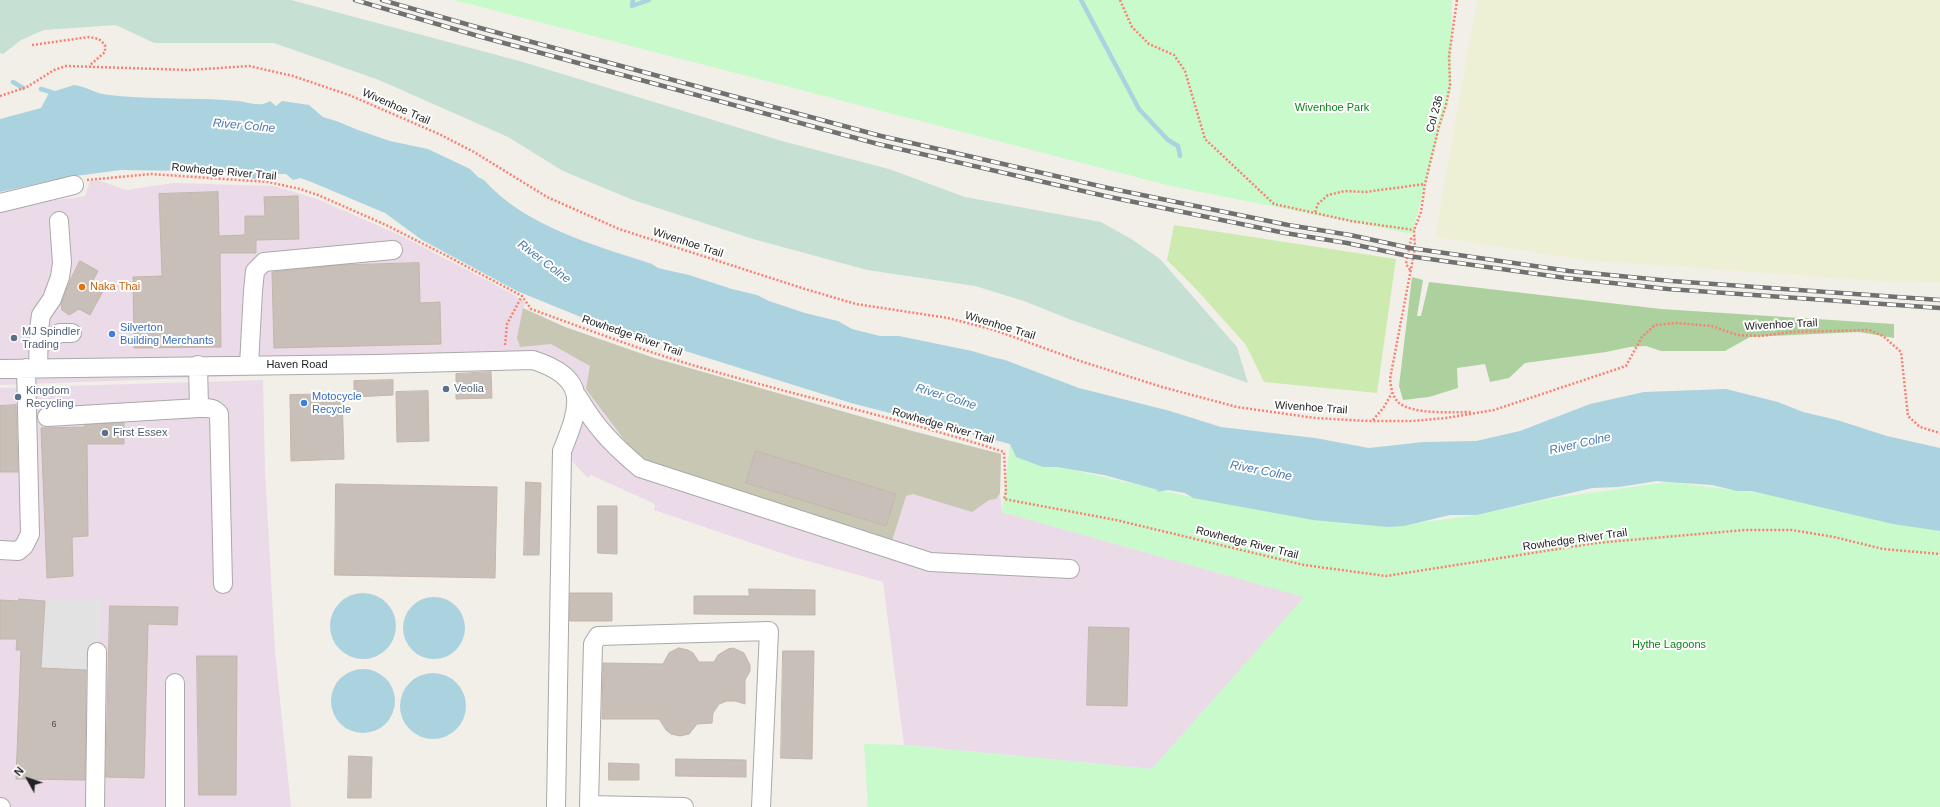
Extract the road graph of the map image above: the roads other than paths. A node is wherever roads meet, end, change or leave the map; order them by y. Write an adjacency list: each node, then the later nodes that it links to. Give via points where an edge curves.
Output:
1 (74, 185): 2 (street)
2 (0, 203)
3 (59, 221): 6 (street, via 62,263 60,277 52,299 41,315)
4 (393, 250): 8 (street, via 264,262 255,271)
5 (72, 333): 6 (street, via 60,333)
6 (38, 345): 9 (street)
7 (198, 365): 8 (street, Haven Road); 9 (street, Haven Road); 12 (street)
8 (249, 365): 11 (street, Haven Road, via 533,360 549,365 567,378 576,389)
9 (32, 368): 10 (street, Haven Road); 14 (street, via 30,534 24,546 18,551)
10 (0, 369)
11 (578, 397): 15 (street, Haven Road, via 590,418 610,443 640,468 930,562); 21 (street, via 576,414 562,451)
12 (199, 408): 13 (street); 16 (street, via 212,408 219,414)
13 (47, 417)
14 (0, 550)
15 (1070, 569)
16 (223, 584)
17 (97, 652): 19 (street)
18 (175, 683): 20 (street)
19 (95, 807)
20 (175, 807)
21 (556, 807)
22 (684, 807): 23 (street, via 589,805 593,644 598,636 769,631)
23 (761, 807)

